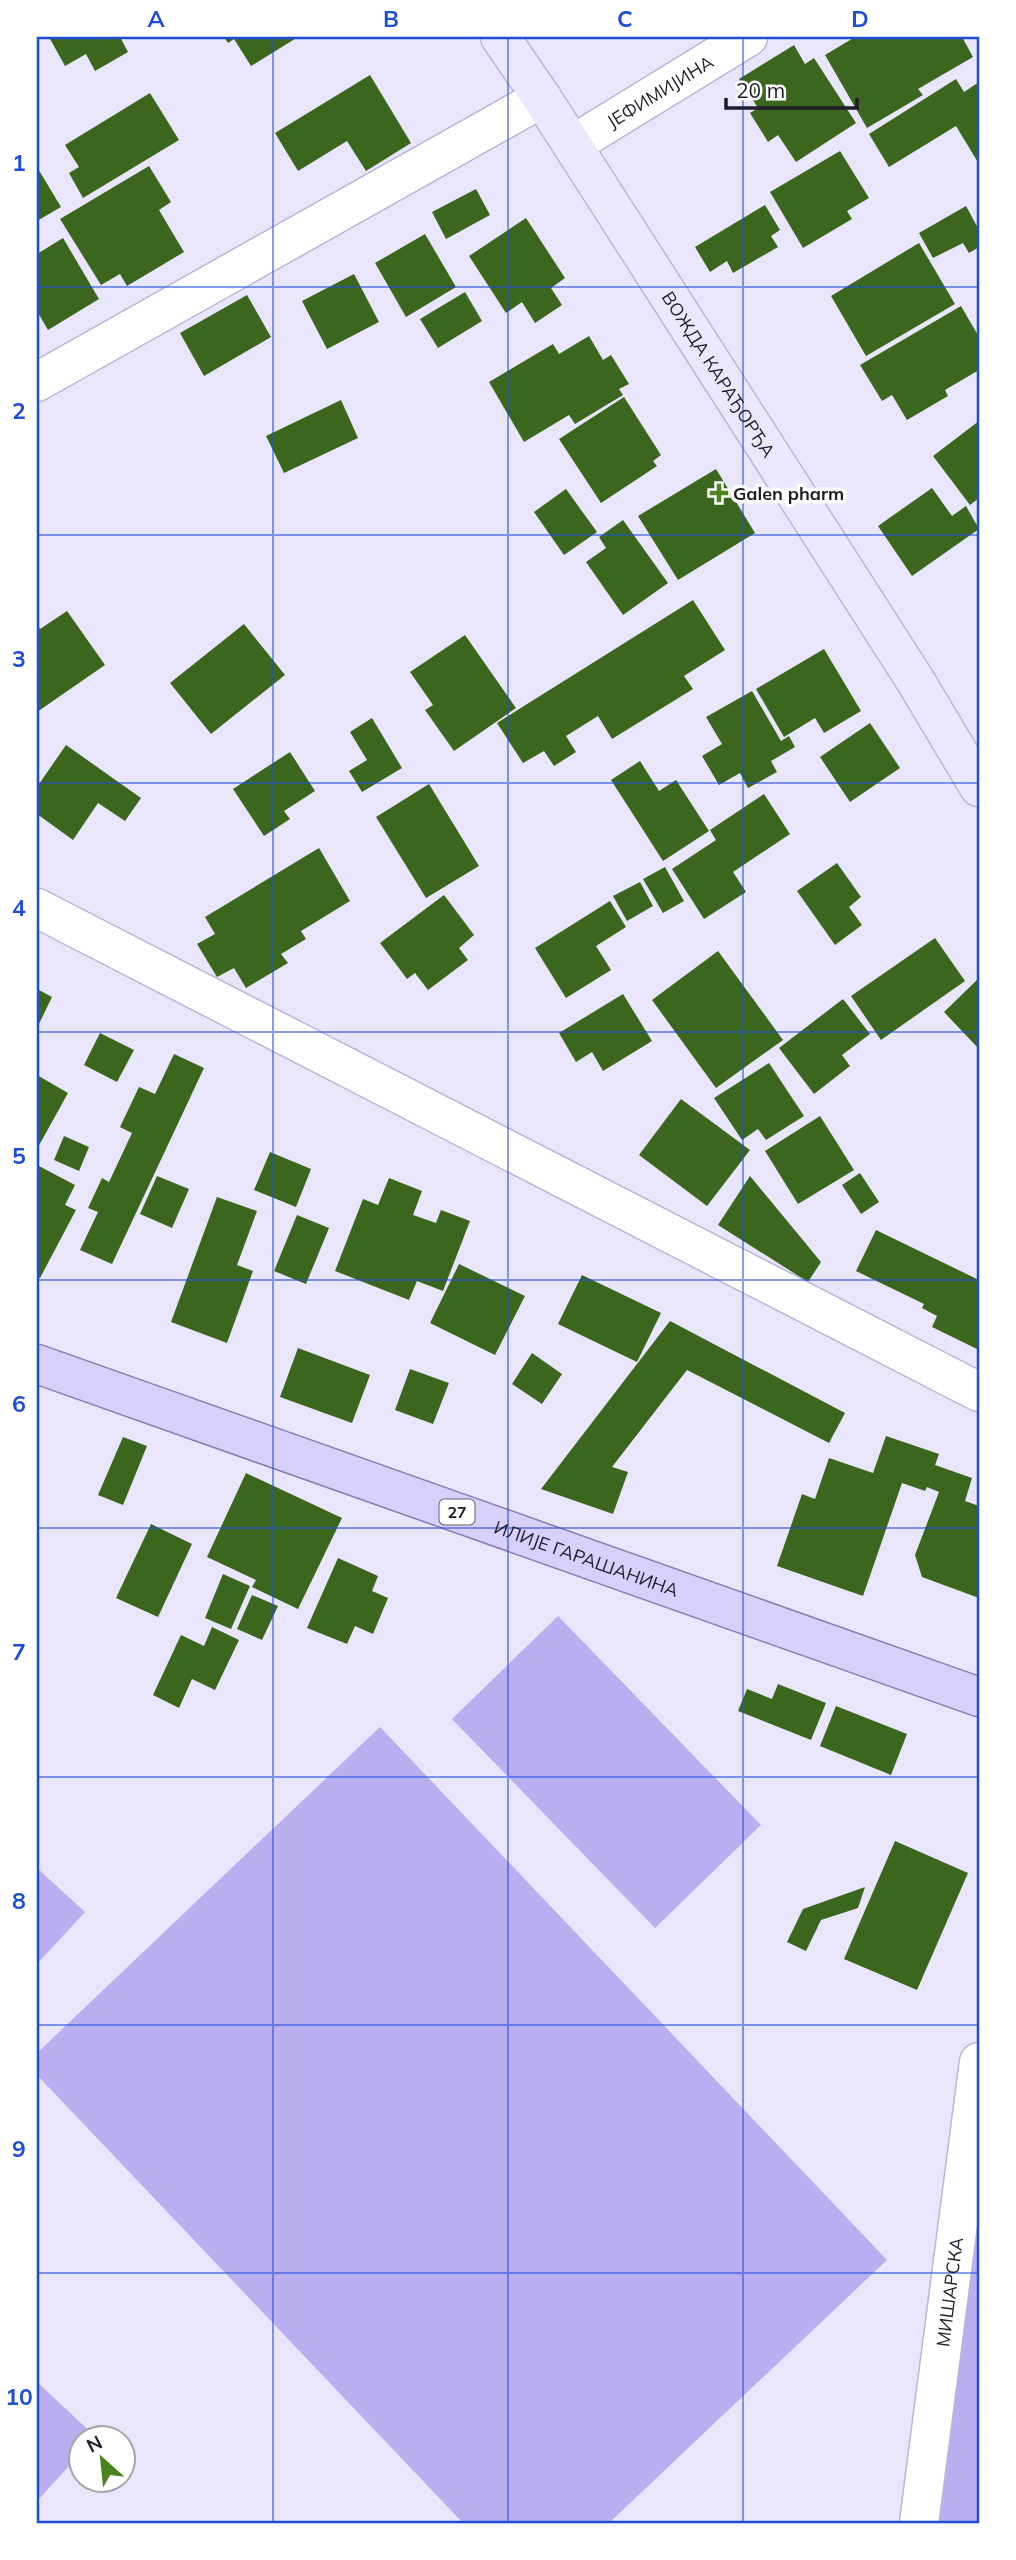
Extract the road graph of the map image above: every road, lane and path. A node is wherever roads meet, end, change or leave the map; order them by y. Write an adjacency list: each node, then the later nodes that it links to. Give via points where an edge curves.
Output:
1 (500, 37): 3 (main road, ВОЖДА КАРАЂОРЂА)
2 (748, 37): 4 (street, ЈЕФИМИЈИНА)
3 (542, 98): 4 (main road, ВОЖДА КАРАЂОРЂА); 5 (street)
4 (572, 145): 6 (main road, ВОЖДА КАРАЂОРЂА, via 915,680)
5 (37, 382)
6 (979, 788)
7 (37, 908): 9 (street)
8 (37, 1364): 10 (main road, ИЛИЈЕ ГАРАШАНИНА / 27)
9 (979, 1392)
10 (979, 1697)
11 (979, 2062): 12 (street, МИШАРСКА)
12 (919, 2523)

